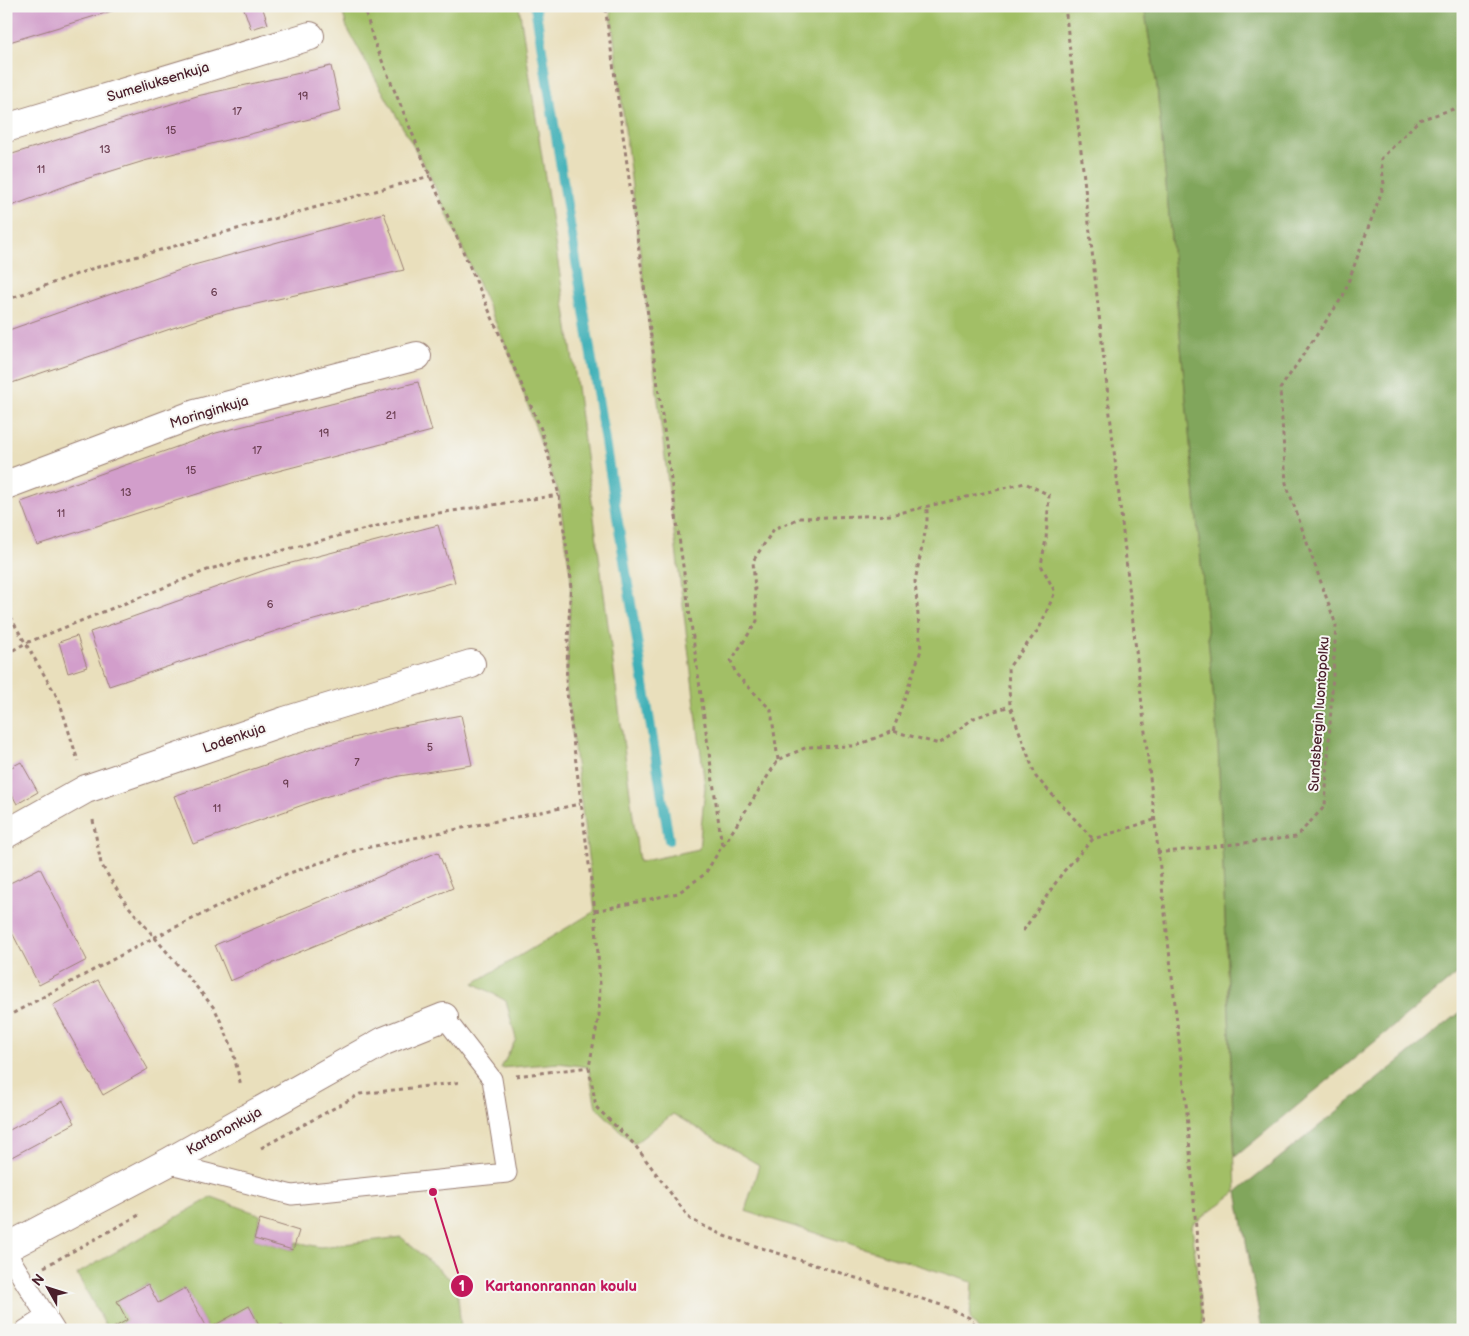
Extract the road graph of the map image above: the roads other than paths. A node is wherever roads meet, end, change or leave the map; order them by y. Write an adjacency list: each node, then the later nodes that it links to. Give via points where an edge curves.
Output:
1 (310, 36): 2 (street, Sumeliuksenkuja)
2 (6, 128)
3 (417, 356): 4 (street, Moringinkuja, via 196,414)
4 (6, 485)
5 (471, 664): 6 (street, Lodenkuja, via 285,721 86,789)
6 (6, 834)
7 (444, 1017): 8 (street, Kartanonkuja, via 384,1041); 8 (lane, via 492,1078 507,1173 292,1195)
8 (167, 1163): 9 (street, Kartanonkuja)
9 (6, 1250): 10 (lane)
10 (51, 1323): 11 (lane)
11 (25, 1330)

